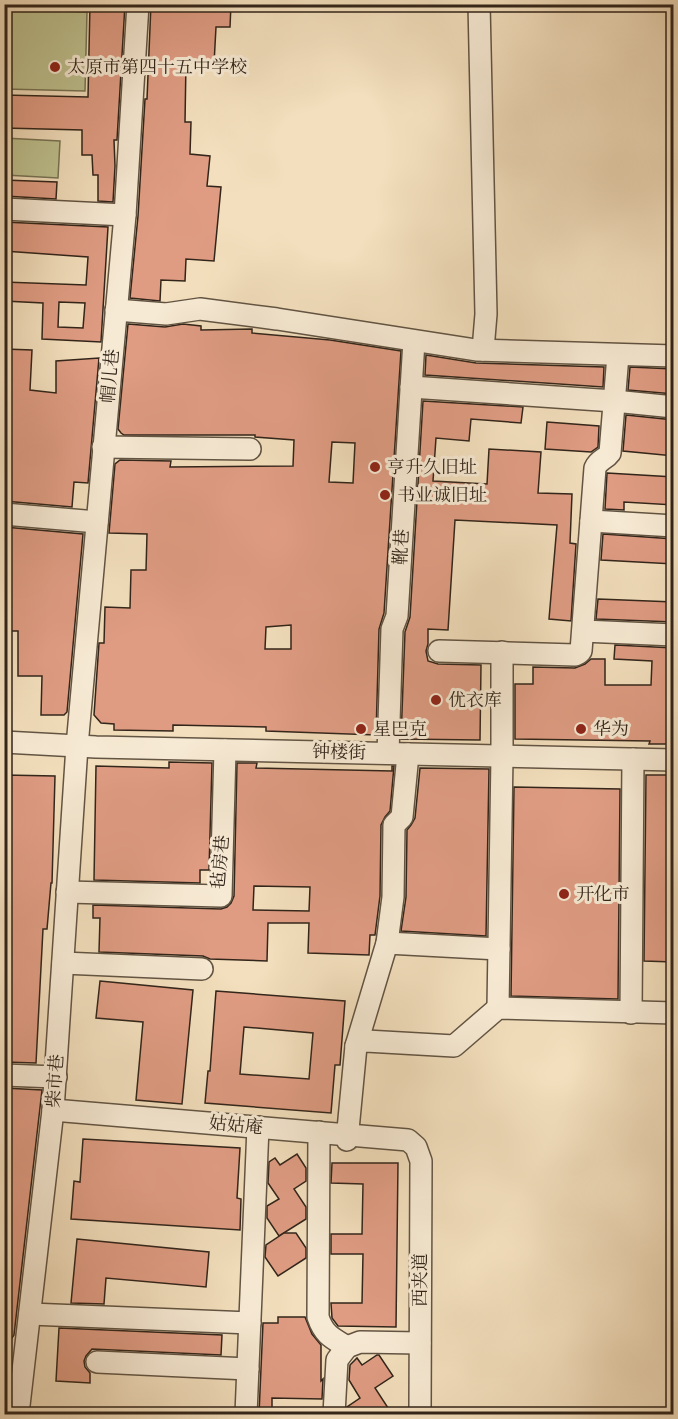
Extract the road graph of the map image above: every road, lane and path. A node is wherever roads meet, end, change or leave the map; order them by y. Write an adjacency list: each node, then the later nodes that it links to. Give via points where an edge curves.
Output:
1 (138, 4): 5 (street, 帽儿巷)
2 (470, 4): 8 (street)
3 (479, 4): 8 (street, via 486,314)
4 (4, 208): 5 (street)
5 (125, 215): 6 (street, 帽儿巷)
6 (117, 310): 7 (street, via 166,314 200,309); 14 (street, 帽儿巷)
7 (414, 341): 8 (street); 11 (street, 靴巷)
8 (479, 350): 9 (street)
9 (618, 355): 10 (street); 12 (street)
10 (674, 356)
11 (411, 387): 12 (street); 27 (street, 靴巷, via 398,616 392,629)
12 (614, 401): 13 (street); 17 (street, via 610,453 595,468)
13 (674, 407)
14 (103, 447): 15 (street); 18 (street, 帽儿巷)
15 (250, 449)
16 (4, 514): 18 (street)
17 (591, 521): 19 (street); 20 (street)
18 (97, 522): 25 (street, 帽儿巷)
19 (674, 526)
20 (583, 631): 21 (street); 23 (street, via 579,653)
21 (674, 635)
22 (439, 651): 23 (street)
23 (502, 652): 28 (street)
24 (4, 742): 25 (street, 钟楼街)
25 (77, 746): 26 (street, 钟楼街); 31 (street, 柴市巷)
26 (225, 750): 27 (street, 钟楼街); 31 (street, 毡房巷, via 221,896)
27 (398, 754): 28 (street, 钟楼街); 32 (street, 靴巷, via 402,817 394,825 393,897)
28 (502, 756): 29 (street, 钟楼街); 33 (street)
29 (633, 759): 30 (street, 钟楼街); 37 (street)
30 (674, 759)
31 (67, 892): 34 (street, 柴市巷)
32 (387, 943): 33 (street); 39 (street, 靴巷)
33 (499, 949): 36 (street)
34 (63, 963): 35 (street); 41 (street, 柴市巷)
35 (202, 969)
36 (498, 1008): 37 (street); 39 (street, via 454,1046 366,1041)
37 (631, 1013): 38 (street)
38 (674, 1013)
39 (356, 1046): 45 (street, 靴巷)
40 (4, 1074): 41 (street)
41 (56, 1077): 42 (street, 柴市巷)
42 (53, 1113): 43 (street, 姑姑庵); 47 (street, 柴市巷)
43 (257, 1130): 44 (street, 姑姑庵); 48 (street)
44 (319, 1135): 45 (street, 姑姑庵); 50 (street, via 318,1317 328,1335)
45 (347, 1137): 46 (street, 姑姑庵)
46 (413, 1148): 49 (street, 西夹道)
47 (30, 1314): 48 (street); 53 (street, 柴市巷)
48 (250, 1323): 52 (street)
49 (417, 1343): 50 (street, via 360,1342); 56 (street, 西夹道); 57 (street, 西夹道)
50 (347, 1347): 55 (street, via 337,1360)
51 (97, 1362): 52 (street)
52 (248, 1369): 54 (street)
53 (18, 1414)
54 (246, 1414)
55 (334, 1414)
56 (414, 1414)
57 (420, 1414)

